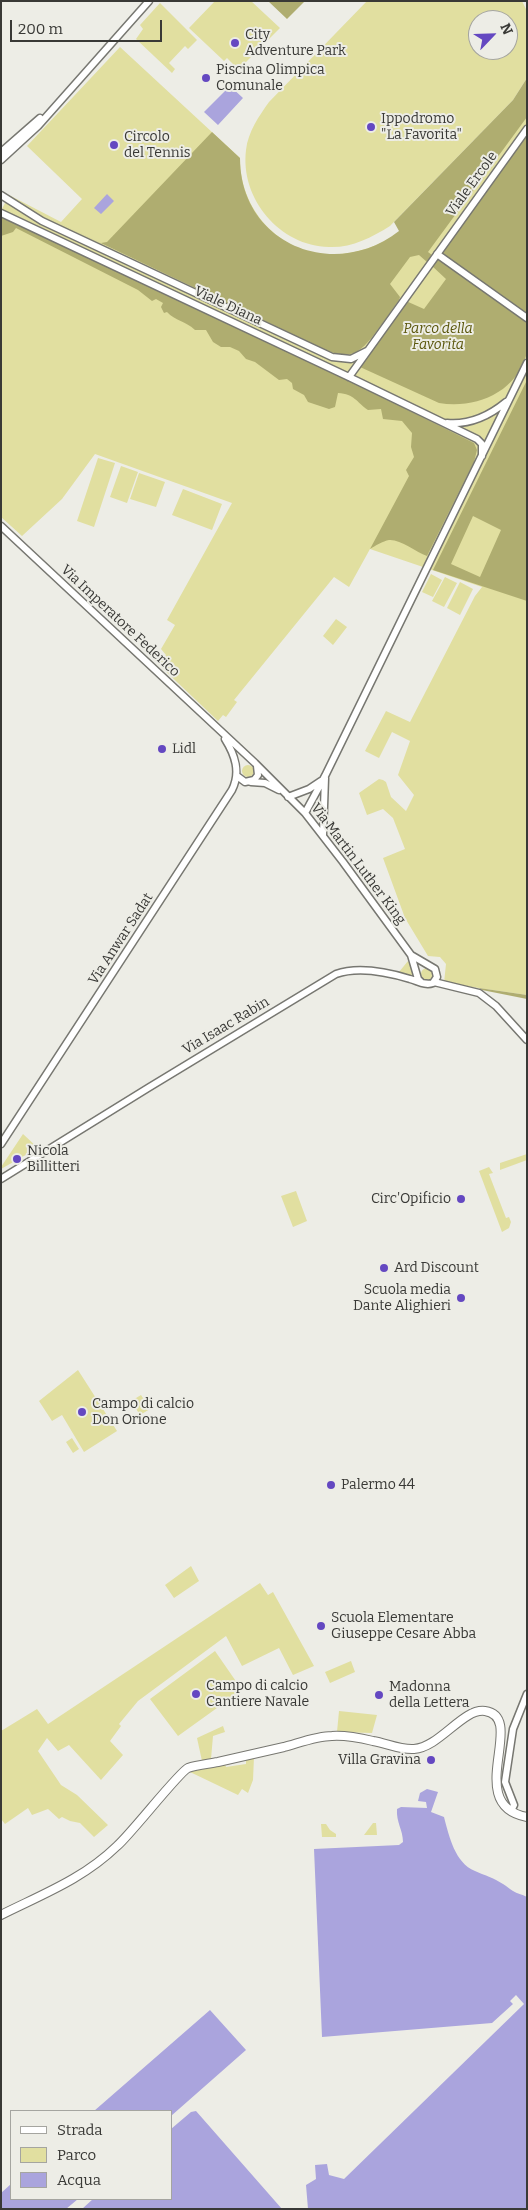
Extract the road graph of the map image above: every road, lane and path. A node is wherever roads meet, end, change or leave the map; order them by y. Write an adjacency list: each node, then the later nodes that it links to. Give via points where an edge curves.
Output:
1 (149, 1): 2 (street)
2 (50, 109): 4 (street); 5 (street, via 38,126)
3 (527, 129): 8 (street, Viale Ercole)
4 (1, 152)
5 (1, 160)
6 (1, 195): 10 (street, Viale Diana, via 42,221 332,357 351,359)
7 (1, 213): 12 (street, Viale Diana)
8 (437, 254): 9 (street); 10 (street, Viale Ercole)
9 (527, 318)
10 (367, 351): 12 (street, Viale Ercole)
11 (527, 363): 13 (street)
12 (349, 377): 14 (street, Viale Diana)
13 (509, 400): 14 (street, Viale Diana, via 474,420); 15 (street)
14 (443, 423): 15 (street, Viale Diana, via 480,442)
15 (482, 456): 21 (street)
16 (1, 526): 17 (street, Via Imperatore Federico)
17 (222, 734): 18 (street, Via Imperatore Federico); 19 (street)
18 (254, 763): 19 (street, via 243,761); 22 (street, via 258,774); 23 (street, Via Martin Luther King)
19 (237, 767): 20 (street)
20 (238, 776): 22 (street, via 242,781); 33 (street, Via Anwar Sadat, via 225,802)
21 (325, 776): 24 (street, via 314,786); 25 (street); 26 (street)
22 (251, 782): 23 (street, via 265,783)
23 (283, 792): 24 (street, Via Martin Luther King)
24 (288, 797): 25 (street, Via Martin Luther King)
25 (305, 813): 26 (street, Via Martin Luther King)
26 (323, 836): 27 (street, Via Martin Luther King)
27 (411, 955): 28 (street, Via Martin Luther King); 29 (street, Via Martin Luther King)
28 (425, 964): 29 (street); 31 (street, via 435,970 437,977)
29 (417, 972): 30 (street)
30 (421, 982): 31 (street); 34 (street, Via Isaac Rabin, via 367,970 336,974)
31 (434, 982): 32 (street, via 480,994 496,1006)
32 (527, 1040)
33 (1, 1144)
34 (1, 1179)
35 (527, 1694): 36 (street, via 513,1729 505,1782 514,1805)
36 (511, 1812): 37 (main road); 38 (main road, via 495,1782 502,1732 500,1720 494,1713 474,1712 427,1745 407,1749 331,1736 187,1768 118,1846 92,1867 73,1881)
37 (527, 1817)
38 (1, 1915)

